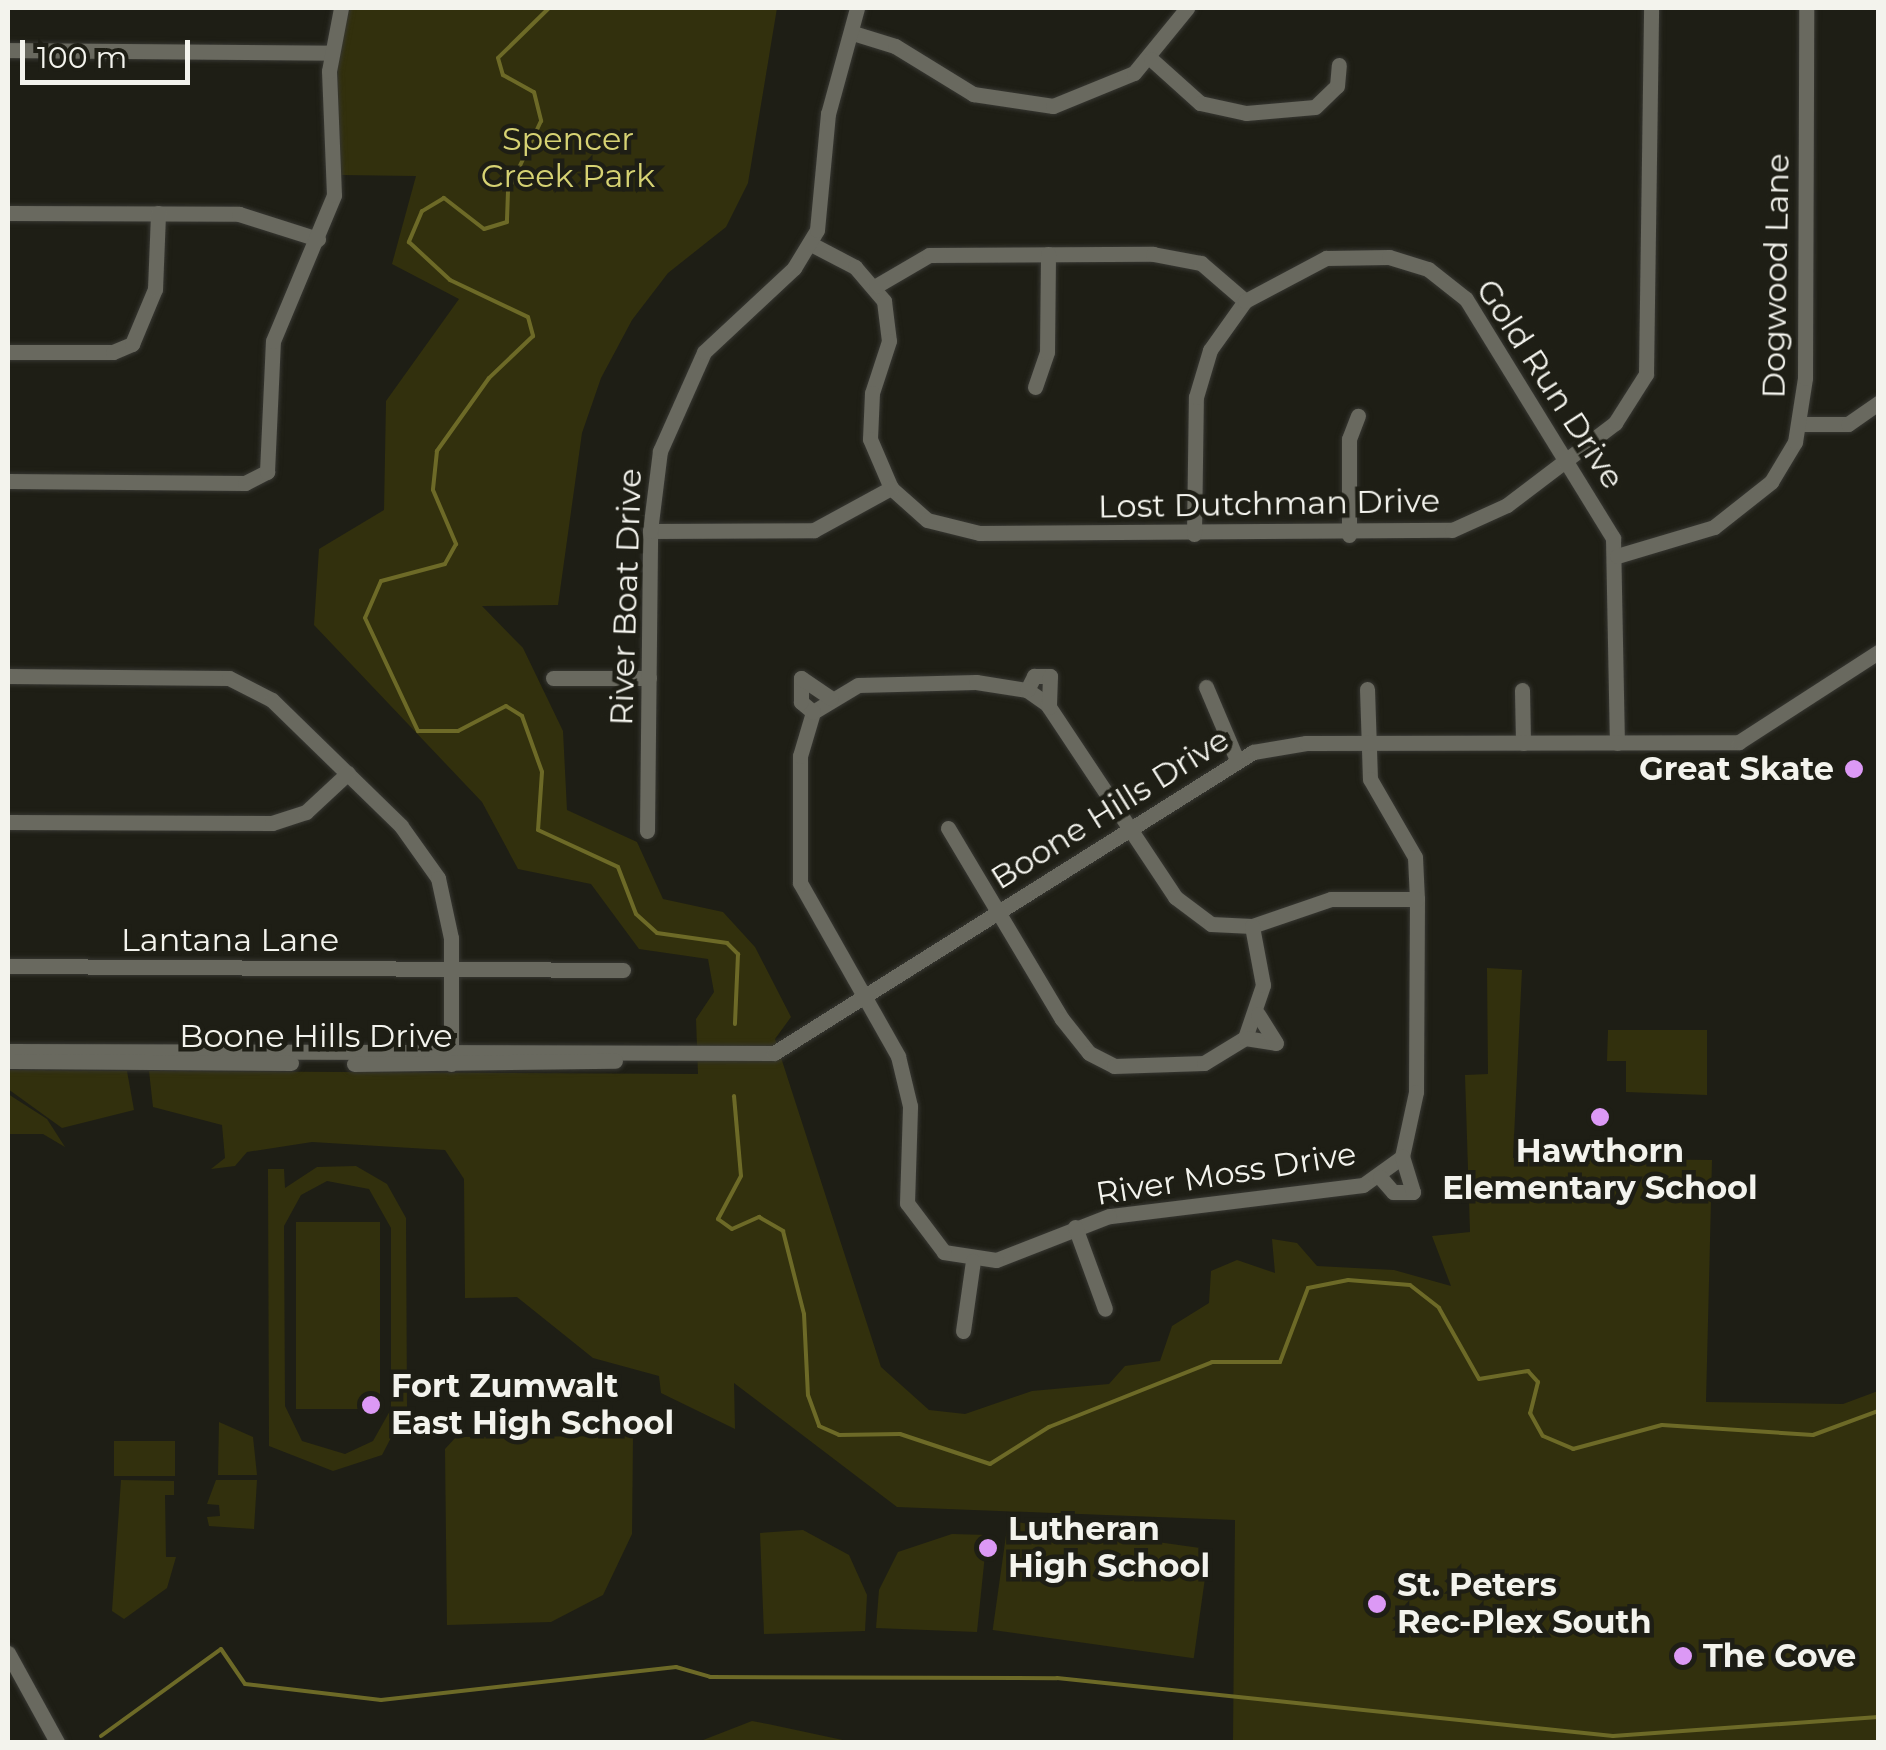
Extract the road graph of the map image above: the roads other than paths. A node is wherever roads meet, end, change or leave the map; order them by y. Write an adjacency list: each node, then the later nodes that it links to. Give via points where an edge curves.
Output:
1 (342, 8): 8 (street)
2 (857, 8): 6 (street)
3 (1187, 8): 9 (street)
4 (1651, 8): 23 (street, Lost Dutchman Drive, via 1646,374 1614,423)
5 (1806, 8): 22 (street, Dogwood Lane)
6 (852, 33): 9 (street, via 895,46 955,86 1022,106 1097,94); 14 (street, via 828,114)
7 (8, 50): 8 (street)
8 (330, 53): 13 (street, via 334,195)
9 (1151, 59): 10 (street, via 1200,103 1246,113 1315,106 1337,86)
10 (1340, 65)
11 (8, 213): 12 (street)
12 (158, 213): 13 (street, via 262,216); 18 (street, via 155,289 132,344 113,352)
13 (318, 239): 24 (street, via 273,342 262,478)
14 (810, 244): 16 (street); 26 (street, River Boat Drive, via 693,368 660,451)
15 (1048, 254): 16 (street, via 929,255); 17 (street, via 1185,258); 19 (street, via 1047,352)
16 (876, 286): 25 (street, via 890,328 868,423)
17 (1245, 301): 23 (street, Gold Run Drive, via 1326,258 1368,255 1428,268 1466,299); 27 (street, Gold Run Drive, via 1210,350 1196,397)
18 (8, 352)
19 (1035, 387)
20 (1878, 403): 22 (street, via 1848,424)
21 (1358, 416): 28 (street, via 1349,439)
22 (1800, 424): 29 (street, Dogwood Lane, via 1771,482 1731,516 1678,544)
23 (1568, 458): 28 (street, Lost Dutchman Drive, via 1470,524); 29 (street, Gold Run Drive)
24 (8, 481)
25 (890, 488): 26 (street, via 814,530); 27 (street, Lost Dutchman Drive, via 927,520 959,530)
26 (650, 531): 33 (street, River Boat Drive)
27 (1194, 534): 28 (street, Lost Dutchman Drive)
28 (1348, 535)
29 (1617, 556): 41 (street, Gold Run Drive)
30 (1878, 652): 41 (street, Boone Hills Drive, via 1750,740)
31 (8, 676): 45 (street, via 245,682)
32 (554, 678): 33 (street)
33 (649, 678): 49 (street, River Boat Drive)
34 (1206, 687): 44 (street)
35 (1368, 689): 42 (street, River Moss Drive)
36 (1027, 690): 38 (street, via 874,683); 39 (street); 39 (street, via 1034,676 1050,676)
37 (1522, 690): 43 (street)
38 (831, 698): 40 (street); 40 (street, via 801,678 800,702)
39 (1049, 707): 48 (street)
40 (813, 712): 56 (street, via 800,756 800,883)
41 (1617, 742): 43 (street, Boone Hills Drive)
42 (1368, 743): 43 (street, Boone Hills Drive); 44 (street, Boone Hills Drive, via 1288,744); 50 (street, River Moss Drive, via 1374,789 1416,857)
43 (1523, 743)
44 (1237, 760): 48 (street, Boone Hills Drive)
45 (348, 774): 46 (street, via 306,812 272,823); 54 (street, via 417,842 438,878)
46 (8, 822)
47 (948, 828): 51 (street)
48 (1129, 828): 51 (street, Boone Hills Drive); 52 (street, via 1185,908 1211,924)
49 (648, 830)
50 (1417, 900): 52 (street, via 1332,899); 62 (street, River Moss Drive, via 1416,1118)
51 (994, 915): 56 (street, Boone Hills Drive); 58 (street, via 1078,1043 1101,1061 1130,1070 1204,1063)
52 (1252, 926): 57 (street, via 1263,985)
53 (8, 966): 54 (street, Lantana Lane)
54 (452, 969): 55 (street, Lantana Lane); 60 (street)
55 (624, 970)
56 (868, 1000): 60 (street, Boone Hills Drive, via 774,1054); 65 (street, via 907,1088 912,1217 931,1242)
57 (1258, 1014): 58 (street); 58 (street, via 1276,1043)
58 (1245, 1038)
59 (8, 1051): 60 (street, Boone Hills Drive)
60 (451, 1059): 61 (street, Boone Hills Drive)
61 (8, 1062)
62 (1402, 1157): 63 (street, River Moss Drive); 63 (street, River Moss Drive, via 1412,1192 1393,1192)
63 (1380, 1178): 64 (street, River Moss Drive)
64 (1075, 1226): 65 (street, River Moss Drive, via 1012,1256); 66 (street)
65 (972, 1261): 67 (street)
66 (1105, 1309)
67 (964, 1331)
68 (8, 1653): 69 (street)
69 (57, 1742)

